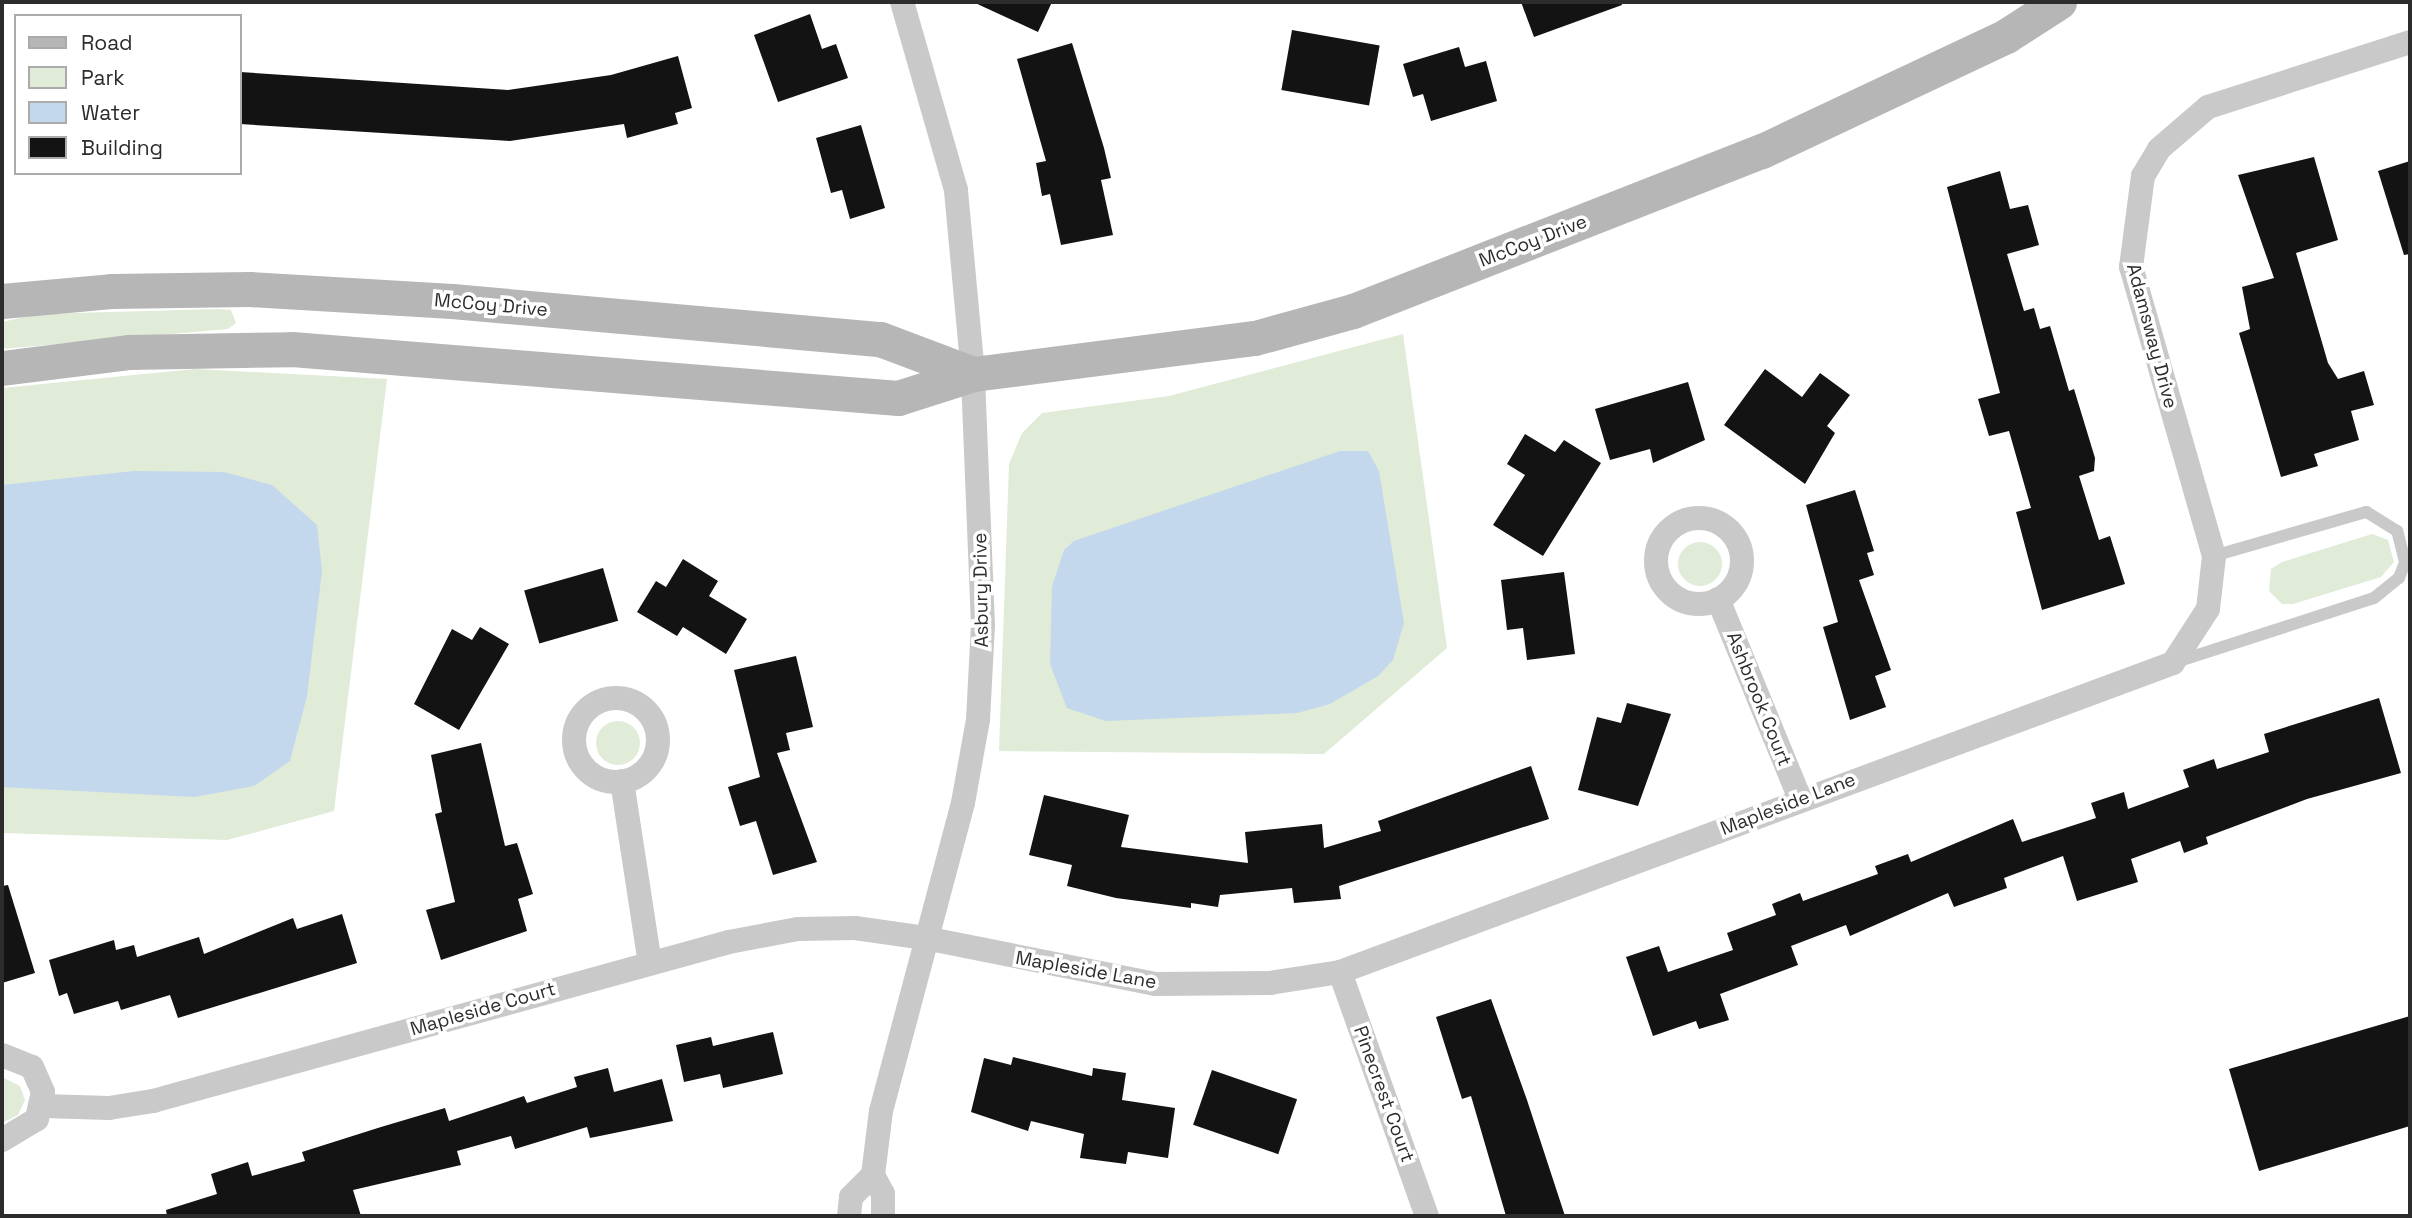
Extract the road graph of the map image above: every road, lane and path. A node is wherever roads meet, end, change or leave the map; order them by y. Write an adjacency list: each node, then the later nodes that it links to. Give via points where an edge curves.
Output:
1 (902, 2): 6 (street, Asbury Drive, via 956,190)
2 (2059, 2): 6 (street, McCoy Drive, via 1994,42 1762,152 1353,311 1164,354)
3 (2410, 43): 7 (street, Adamsway Drive, via 2208,107 2159,149 2143,176 2131,267)
4 (2, 301): 6 (street, McCoy Drive, via 111,291 249,289 452,301 880,339)
5 (2, 368): 6 (street, McCoy Drive, via 128,352 292,348 898,398)
6 (973, 374): 12 (street, Asbury Drive, via 982,685 963,803)
7 (2214, 555): 9 (street, Adamsway Drive, via 2208,609); 9 (lane, Mapleside Lane, via 2366,512 2398,531 2406,562 2399,578 2374,598)
8 (1718, 599): 11 (street, Ashbrook Court)
9 (2173, 663): 11 (street, Mapleside Lane)
10 (622, 781): 13 (street)
11 (1800, 799): 14 (street, Mapleside Lane)
12 (925, 938): 13 (street, Mapleside Court, via 855,928 798,929); 14 (street, Mapleside Lane, via 1155,984 1270,983); 18 (street, Asbury Drive, via 881,1111)
13 (650, 963): 16 (street, Mapleside Court, via 153,1101 109,1108)
14 (1340, 972): 21 (street, Pinecrest Court)
15 (2, 1055): 16 (street, via 32,1067)
16 (43, 1106): 17 (street, via 28,1130)
17 (2, 1140)
18 (873, 1175): 19 (street, via 851,1197); 20 (street, Asbury Drive, via 883,1194)
19 (849, 1216)
20 (883, 1216)
21 (1427, 1216)

